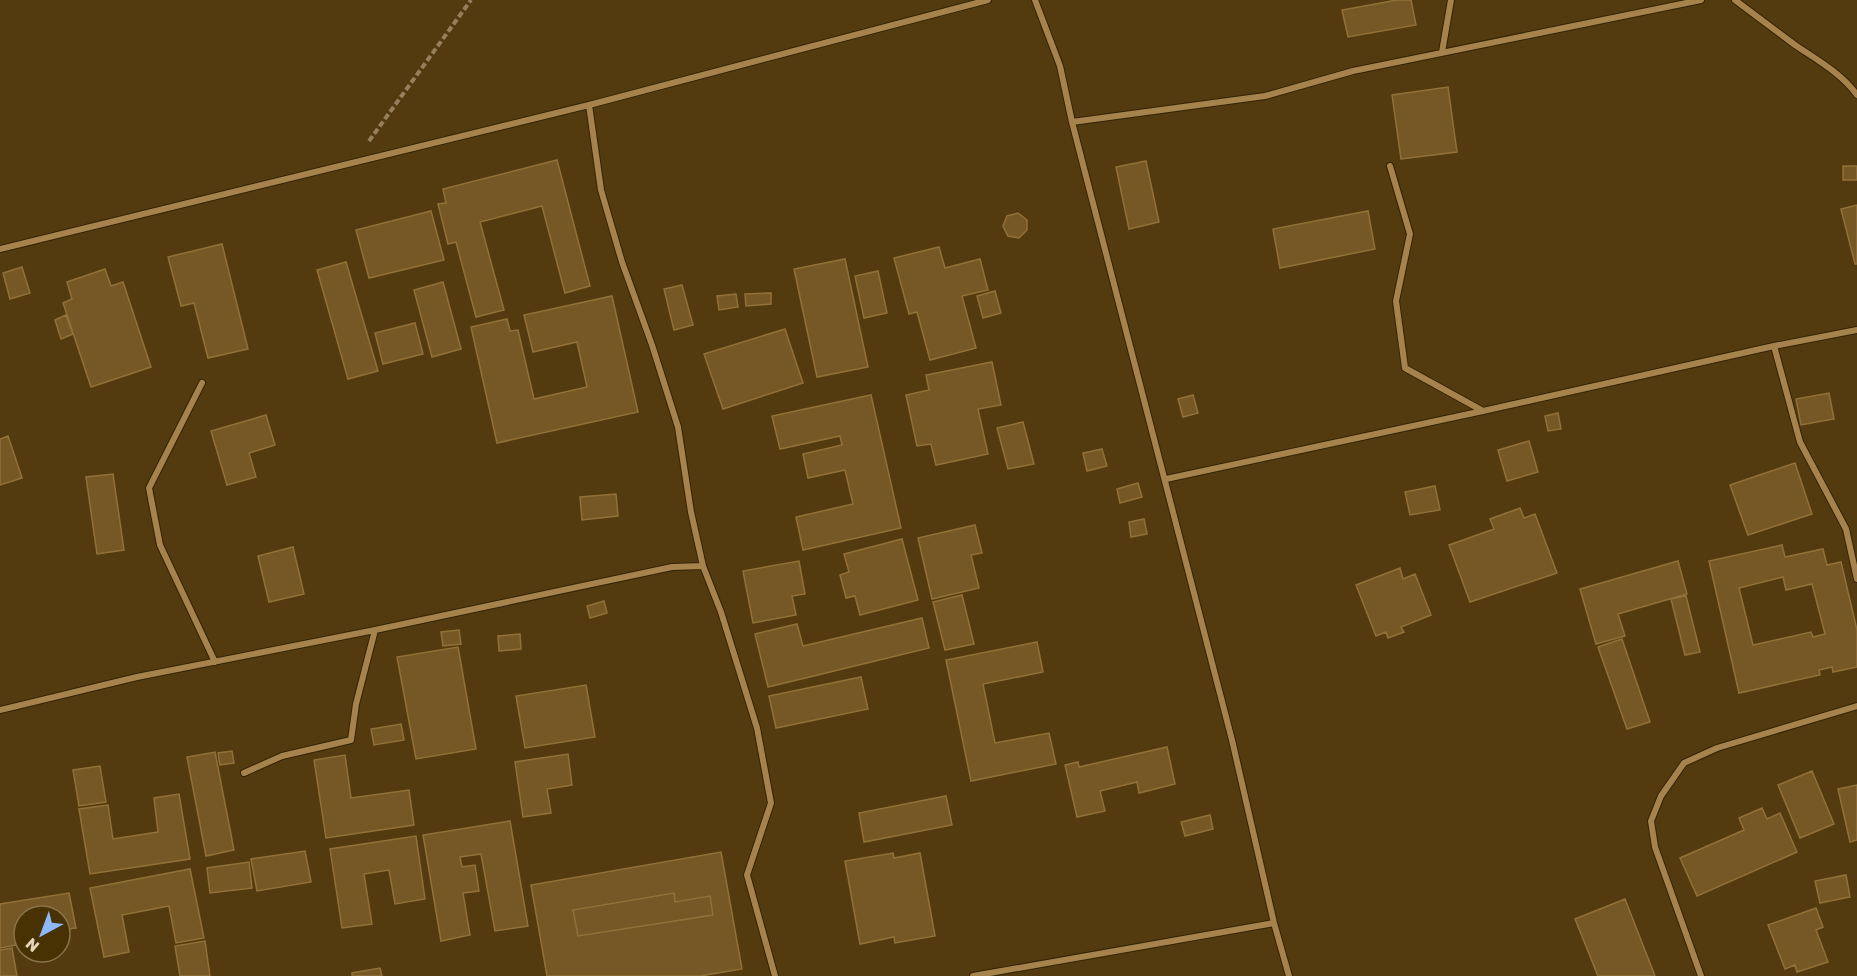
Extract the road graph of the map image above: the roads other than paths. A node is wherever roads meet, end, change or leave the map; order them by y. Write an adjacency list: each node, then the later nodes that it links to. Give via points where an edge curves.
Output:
1 (988, 0): 8 (street)
2 (1035, 0): 9 (street, via 1060,66)
3 (1451, 0): 6 (street)
4 (1701, 0): 6 (street)
5 (1735, 0): 7 (street, via 1832,69)
6 (1442, 52): 9 (street, via 1353,71 1265,96)
7 (1857, 95)
8 (589, 105): 11 (street); 17 (street, via 601,190 678,427)
9 (1072, 122): 16 (street)
10 (1390, 166): 15 (street, via 1410,234 1396,301 1405,368)
11 (0, 249)
12 (1857, 330): 13 (street)
13 (1774, 346): 15 (street); 18 (street, via 1800,442 1846,529)
14 (202, 383): 20 (street, via 149,488 160,545)
15 (1482, 411): 16 (street)
16 (1166, 478): 24 (street)
17 (703, 566): 19 (street, via 672,567); 25 (street, via 757,728 771,803 747,875)
18 (1857, 579)
19 (375, 630): 20 (street); 23 (street, via 351,740 282,756)
20 (215, 662): 22 (street)
21 (1857, 706): 28 (street, via 1692,759 1684,763 1660,796 1651,821 1655,847)
22 (0, 710)
23 (244, 773)
24 (1274, 923): 26 (street); 27 (street)
25 (776, 976)
26 (973, 976)
27 (1289, 976)
28 (1701, 976)

